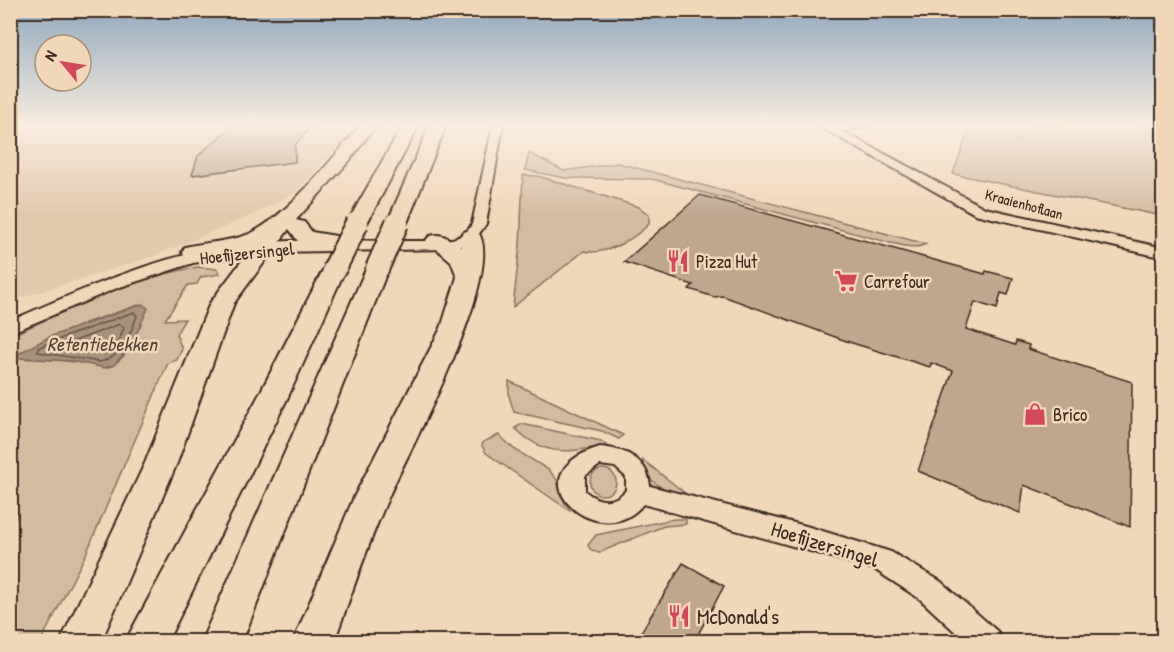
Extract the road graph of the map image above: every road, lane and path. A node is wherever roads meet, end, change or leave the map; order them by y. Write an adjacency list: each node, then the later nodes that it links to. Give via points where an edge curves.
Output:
1 (344, 155): 8 (highway)
2 (358, 155): 8 (highway)
3 (394, 155): 21 (highway, bridge)
4 (425, 155): 22 (highway, bridge)
5 (492, 155): 7 (street)
6 (878, 155): 13 (street, Kraaienhoflaan, via 980,211)
7 (481, 216): 9 (street, via 477,231); 11 (street, Hoefijzersingel)
8 (295, 220): 10 (highway, via 305,237); 12 (highway); 14 (highway, via 257,238)
9 (471, 236): 11 (street, Hoefijzersingel); 15 (highway, via 472,264)
10 (334, 242): 11 (street, Hoefijzersingel); 12 (street, Hoefijzersingel)
11 (443, 243): 12 (street, Hoefijzersingel); 15 (highway, via 461,258)
12 (268, 245): 14 (street, Hoefijzersingel); 16 (highway)
13 (1164, 253)
14 (189, 256): 16 (highway, via 232,264); 17 (street, Hoefijzersingel, via 125,272); 18 (street, Hoefijzersingel)
15 (466, 275): 23 (highway, via 454,328 371,497)
16 (232, 290): 20 (highway, via 222,303 161,463)
17 (10, 319)
18 (10, 328)
19 (638, 493): 24 (street, Hoefijzersingel, via 882,560 930,590)
20 (80, 642)
21 (145, 642)
22 (221, 642)
23 (313, 642)
24 (988, 642)

